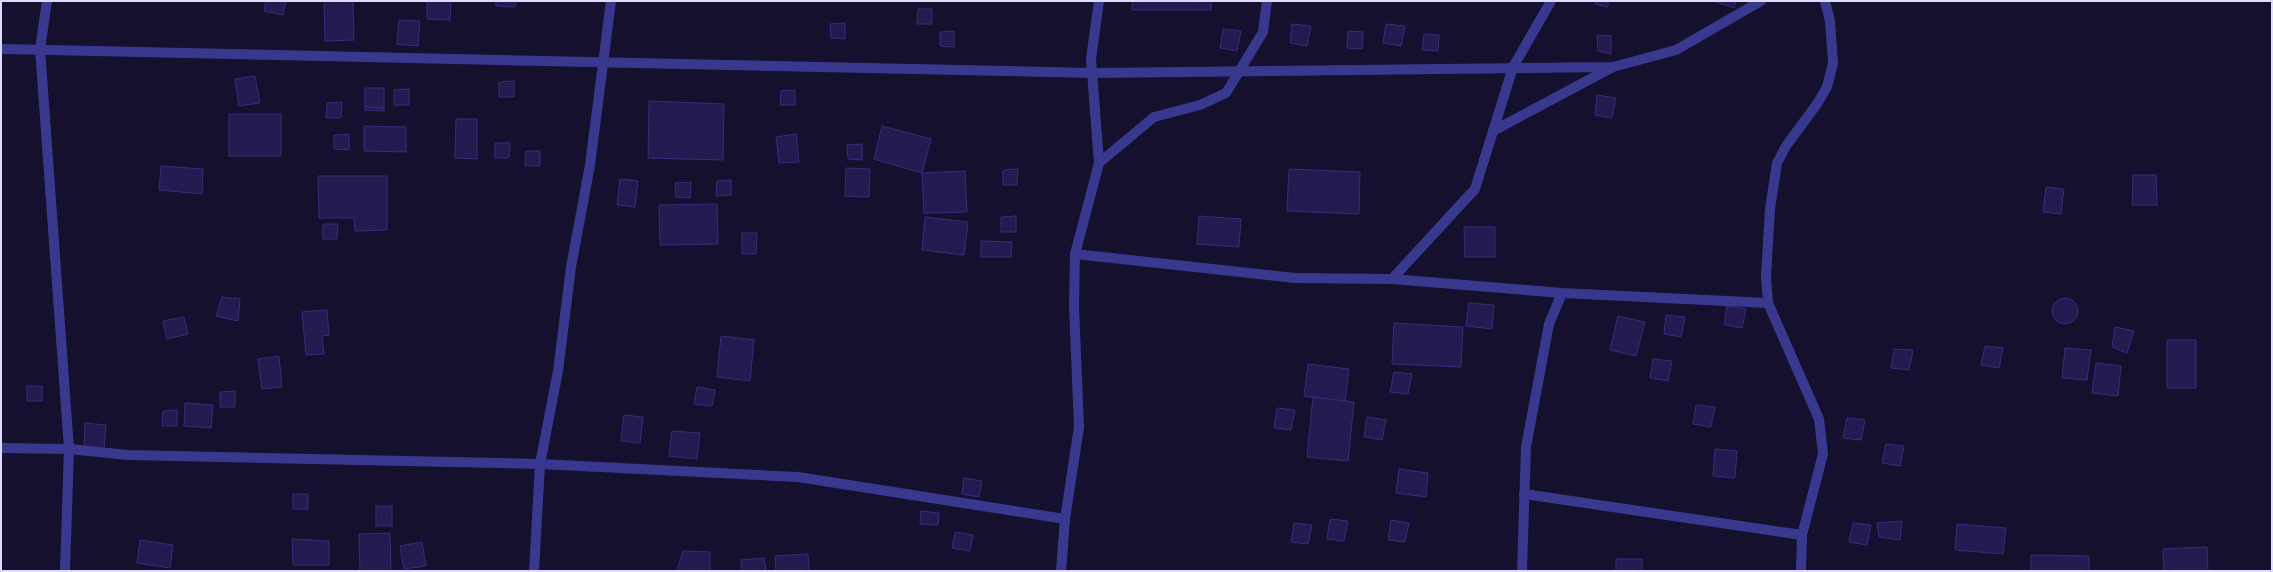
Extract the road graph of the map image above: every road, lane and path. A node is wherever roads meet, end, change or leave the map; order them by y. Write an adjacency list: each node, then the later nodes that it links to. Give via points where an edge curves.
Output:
1 (47, 1): 9 (street)
2 (611, 1): 10 (street)
3 (1099, 1): 14 (street, via 1091,59)
4 (1267, 1): 13 (street, via 1262,32)
5 (1551, 1): 11 (street)
6 (1761, 1): 12 (street, via 1676,50)
7 (1825, 1): 20 (street, via 1830,21 1833,64 1827,87 1777,163 1769,216 1766,276)
8 (1, 49): 9 (street)
9 (40, 49): 10 (street); 22 (street)
10 (603, 62): 14 (street); 23 (street, via 590,165 571,267 558,371)
11 (1513, 67): 12 (street); 13 (street); 15 (street)
12 (1613, 67): 15 (street)
13 (1241, 71): 14 (street); 16 (street, via 1226,93 1200,104 1154,117)
14 (1093, 73): 16 (street)
15 (1493, 131): 18 (street, via 1475,189)
16 (1099, 163): 17 (street)
17 (1075, 254): 18 (street, via 1295,278); 25 (street, via 1074,306 1079,427)
18 (1392, 279): 19 (street)
19 (1562, 293): 20 (street); 24 (street, via 1549,324 1526,447)
20 (1768, 303): 26 (street, via 1819,419 1823,454)
21 (1, 448): 22 (street)
22 (69, 449): 23 (street, via 128,455); 27 (street)
23 (540, 464): 25 (street, via 798,477); 28 (street)
24 (1524, 494): 26 (street); 30 (street)
25 (1065, 518): 29 (street)
26 (1802, 535): 31 (street)
27 (65, 571)
28 (534, 571)
29 (1061, 571)
30 (1522, 571)
31 (1801, 571)

